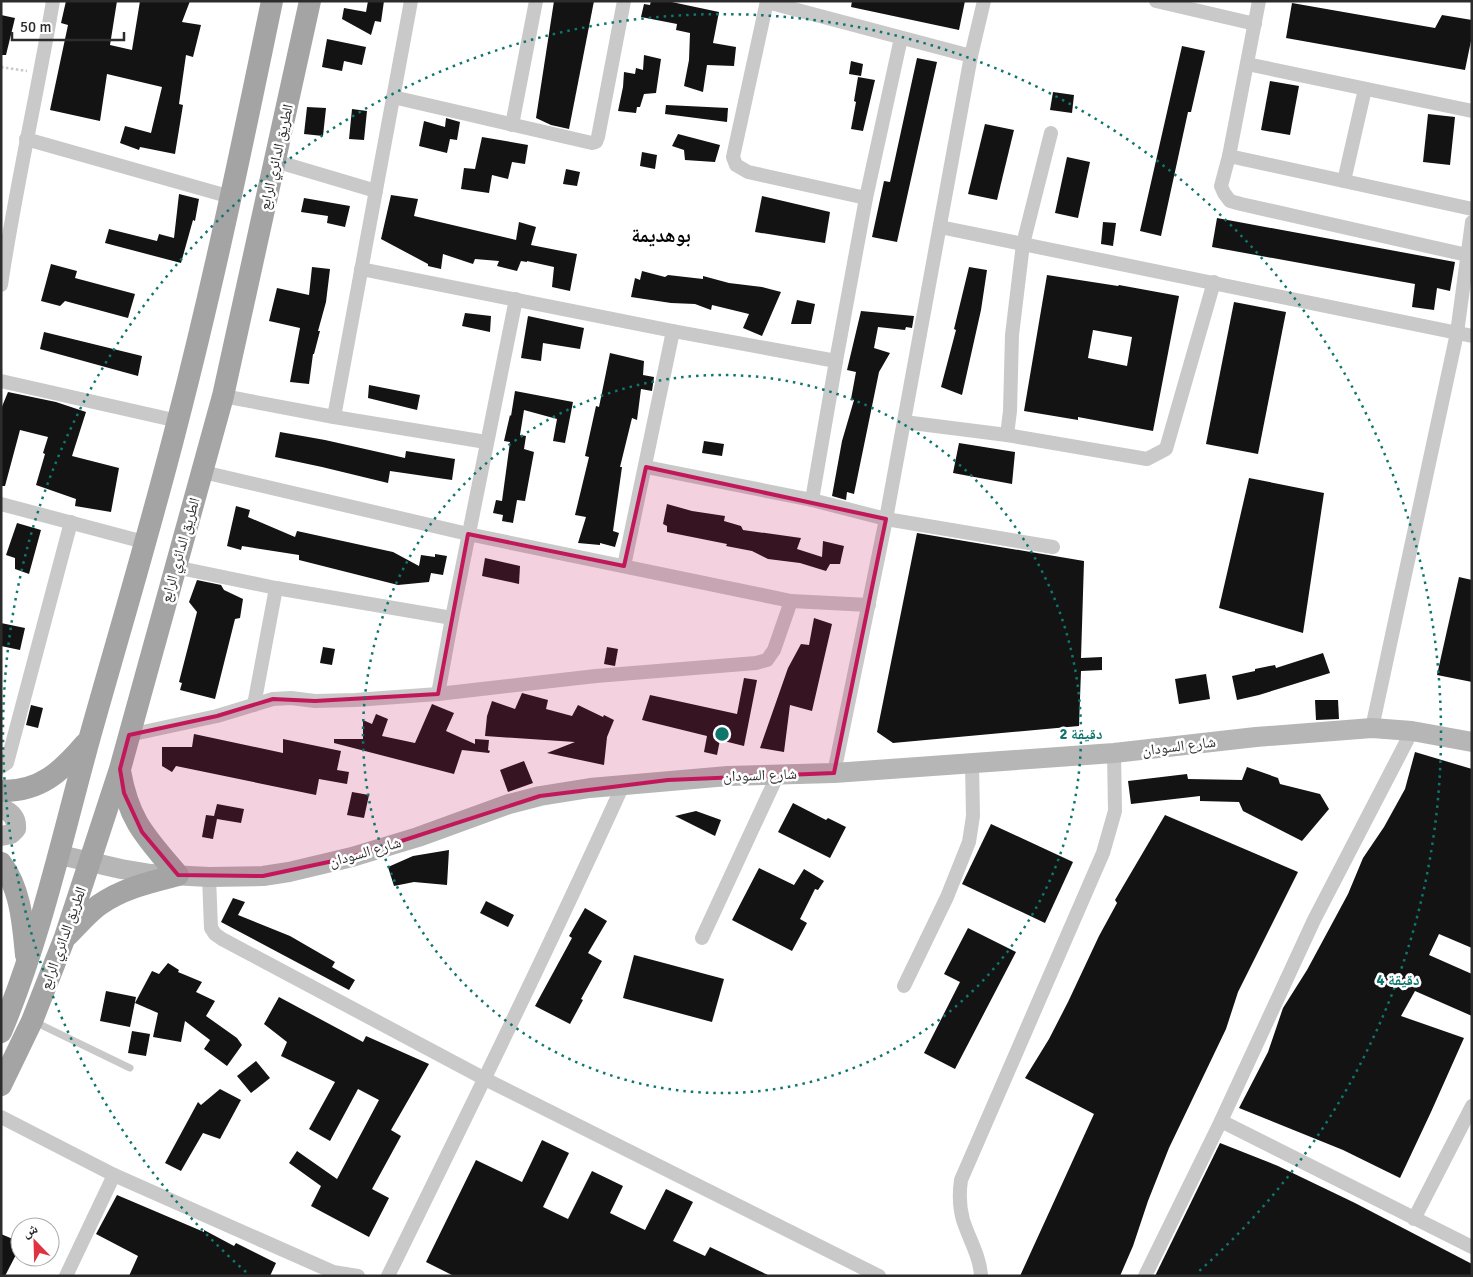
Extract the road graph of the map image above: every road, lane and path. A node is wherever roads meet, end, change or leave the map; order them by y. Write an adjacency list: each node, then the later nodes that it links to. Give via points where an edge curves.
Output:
1 (53, 1): 18 (street)
2 (272, 1): 13 (main road, الطريق الدائري الرابع)
3 (310, 1): 15 (main road, الطريق الدائري الرابع)
4 (411, 1): 20 (street)
5 (536, 1): 22 (street)
6 (624, 1): 22 (street, via 596,142 587,143)
7 (984, 1): 14 (street)
8 (1156, 1): 11 (street)
9 (1259, 1): 11 (street)
10 (767, 2): 12 (street); 30 (street, via 733,158 736,165 748,172)
11 (1255, 24): 16 (street)
12 (901, 38): 14 (street); 30 (street)
13 (261, 52): 15 (main road); 29 (main road, الطريق الدائري الرابع)
14 (972, 56): 34 (street)
15 (297, 60): 26 (main road, الطريق الدائري الرابع)
16 (1247, 64): 19 (street); 25 (street)
17 (1, 67): 18 (path)
18 (40, 74): 24 (street)
19 (1365, 89): 21 (street); 27 (street)
20 (393, 97): 22 (street); 28 (street)
21 (1472, 111)
22 (512, 125)
23 (1051, 134): 35 (street)
24 (26, 139): 29 (street); 32 (street)
25 (1229, 156): 27 (street); 36 (street, via 1221,186 1230,200)
26 (275, 161): 28 (street); 46 (main road, الطريق الدائري الرابع)
27 (1344, 181): 31 (street)
28 (376, 191): 37 (street)
29 (231, 197): 48 (main road, الطريق الدائري الرابع)
30 (866, 198): 44 (street)
31 (1472, 209)
32 (7, 211): 39 (street)
33 (1472, 222): 36 (street)
34 (940, 226): 35 (street); 49 (street)
35 (1023, 244): 38 (street); 50 (street, via 1012,335)
36 (1468, 255): 42 (street)
37 (362, 269): 40 (street); 47 (street)
38 (1214, 282): 42 (street); 50 (street, via 1166,449 1147,459)
39 (1, 285)
40 (516, 299): 41 (street); 51 (street)
41 (673, 331): 44 (street); 52 (street)
42 (1457, 333): 43 (street); 69 (street)
43 (1472, 336)
44 (836, 361): 54 (street)
45 (1, 380): 48 (street)
46 (223, 396): 47 (street); 53 (main road, الطريق الدائري الرابع)
47 (334, 418): 51 (street)
48 (178, 421): 59 (main road, الطريق الدائري الرابع)
49 (904, 422): 50 (street); 56 (street)
50 (1007, 435)
51 (486, 442): 58 (street)
52 (646, 467): 54 (street); 61 (street)
53 (203, 472): 58 (street); 62 (main road, الطريق الدائري الرابع)
54 (812, 500): 56 (street)
55 (1, 504): 57 (street)
56 (886, 518): 60 (street); 65 (street)
57 (70, 522): 59 (street); 76 (street, via 7,762)
58 (468, 534): 61 (street); 66 (street)
59 (144, 542): 72 (main road, الطريق الدائري الرابع)
60 (1053, 547)
61 (624, 566): 64 (street)
62 (176, 567): 63 (street); 71 (main road, الطريق الدائري الرابع)
63 (276, 588): 66 (street); 68 (street)
64 (791, 601): 65 (street); 67 (street, via 774,650 767,660 756,663 596,676)
65 (869, 605): 78 (street)
66 (452, 618): 67 (street)
67 (438, 694): 68 (street, via 315,702 273,699)
68 (254, 705): 71 (street)
69 (1372, 728): 70 (main road, شارع السودان); 74 (main road, شارع السودان)
70 (1412, 731): 73 (main road, شارع السودان); 100 (street, via 1314,920)
71 (129, 735): 77 (main road, الطريق الدائري الرابع)
72 (89, 740): 81 (main road, via 66,767 50,779 30,788); 84 (main road, الطريق الدائري الرابع)
73 (1472, 742)
74 (1114, 753): 75 (main road, شارع السودان); 108 (street, via 1115,811 1103,853 961,1180 959,1198 963,1220 981,1267)
75 (972, 764): 78 (main road, شارع السودان); 92 (street, via 973,816 969,842 947,897)
76 (1, 767)
77 (120, 769): 85 (main road, الطريق الدائري الرابع); 87 (main road, via 131,813 142,832)
78 (834, 773): 79 (main road, شارع السودان)
79 (778, 774): 80 (main road, شارع السودان); 90 (street)
80 (623, 785): 88 (main road, شارع السودان, via 540,796 509,804 418,837 289,872); 96 (street)
81 (1, 791)
82 (1, 808): 83 (main road, via 12,814 16,829)
83 (1, 836)
84 (60, 855): 85 (main road, شارع السودان); 91 (main road, الطريق الدائري الرابع)
85 (89, 862): 87 (main road, شارع السودان, via 151,874); 89 (main road, الطريق الدائري الرابع)
86 (1, 863): 91 (main road, via 14,885 19,904)
87 (178, 875): 88 (main road, شارع السودان); 89 (main road, via 119,893 98,906)
88 (209, 877): 96 (street, via 211,928 215,934)
89 (65, 937): 93 (main road, الطريق الدائري الرابع)
90 (702, 938)
91 (27, 962): 94 (main road, الطريق الدائري الرابع)
92 (904, 986)
93 (32, 1021): 95 (lane); 97 (main road, الطريق الدائري الرابع)
94 (1, 1032)
95 (130, 1068)
96 (485, 1079): 106 (street); 107 (street)
97 (1, 1085)
98 (1472, 1106): 102 (street)
99 (1, 1117): 101 (street)
100 (1221, 1121): 102 (street); 109 (street)
101 (114, 1175): 104 (street); 105 (street, via 333,1272)
102 (1414, 1219): 103 (street)
103 (1472, 1247)
104 (66, 1276)
105 (358, 1276)
106 (388, 1276)
107 (878, 1276)
108 (981, 1276)
109 (1145, 1276)

